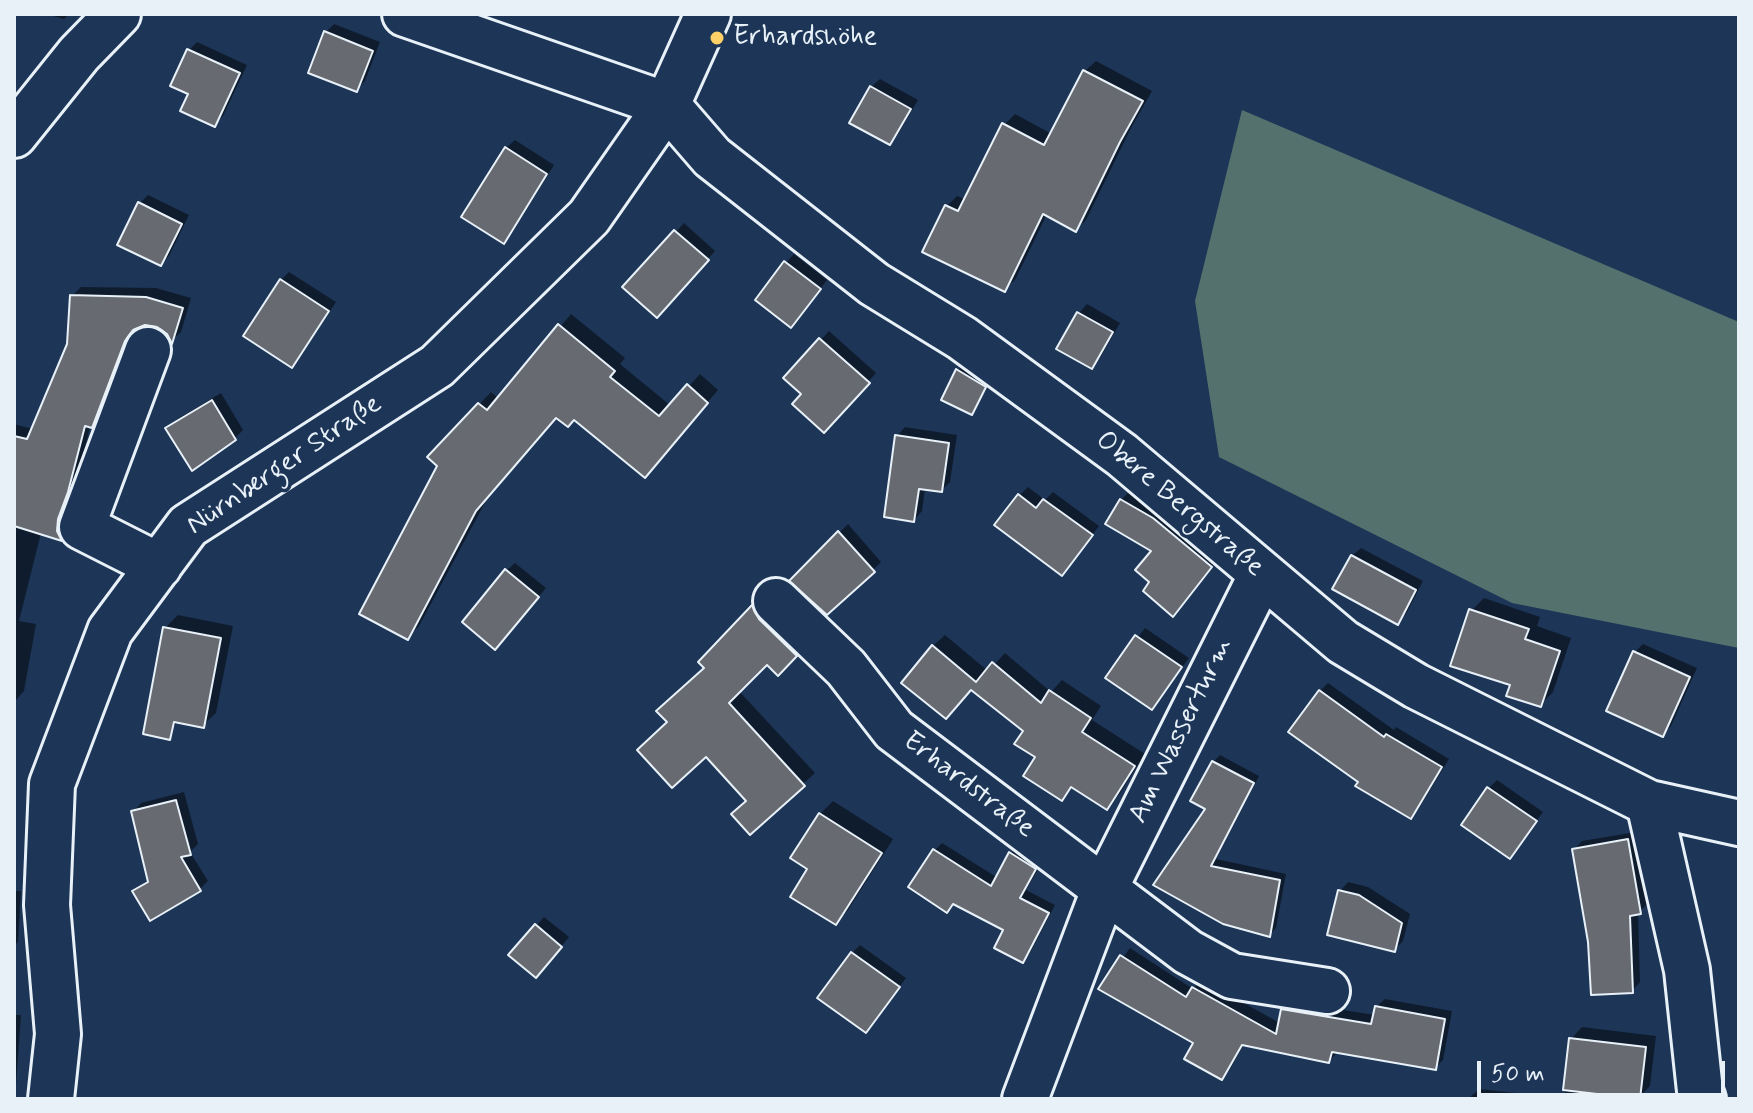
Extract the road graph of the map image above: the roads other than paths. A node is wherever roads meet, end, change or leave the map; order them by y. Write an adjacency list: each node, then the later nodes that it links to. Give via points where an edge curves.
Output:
1 (118, 14): 5 (street)
2 (405, 14): 4 (street)
3 (708, 14): 4 (street, Nürnberger Straße)
4 (667, 105): 7 (street, Nürnberger Straße, via 589,217 437,366 188,526); 8 (street, Obere Bergstraße, via 712,157 874,284 962,338 1122,455)
5 (14, 135)
6 (148, 350): 7 (street, via 82,527)
7 (159, 566): 14 (street, Nürnberger Straße, via 110,631 52,784 47,905 58,1034)
8 (1262, 574): 10 (street, Obere Bergstraße, via 1343,642 1416,686); 12 (street, Am Wasserturm)
9 (776, 601): 12 (street, Erhardstraße, via 846,668 894,730)
10 (1649, 803): 11 (street, Obere Bergstraße); 16 (street, via 1687,970)
11 (1739, 823)
12 (1104, 890): 13 (street, via 1188,952 1232,976); 15 (street, Am Wasserturm)
13 (1327, 991)
14 (51, 1099)
15 (1025, 1099)
16 (1703, 1099)

